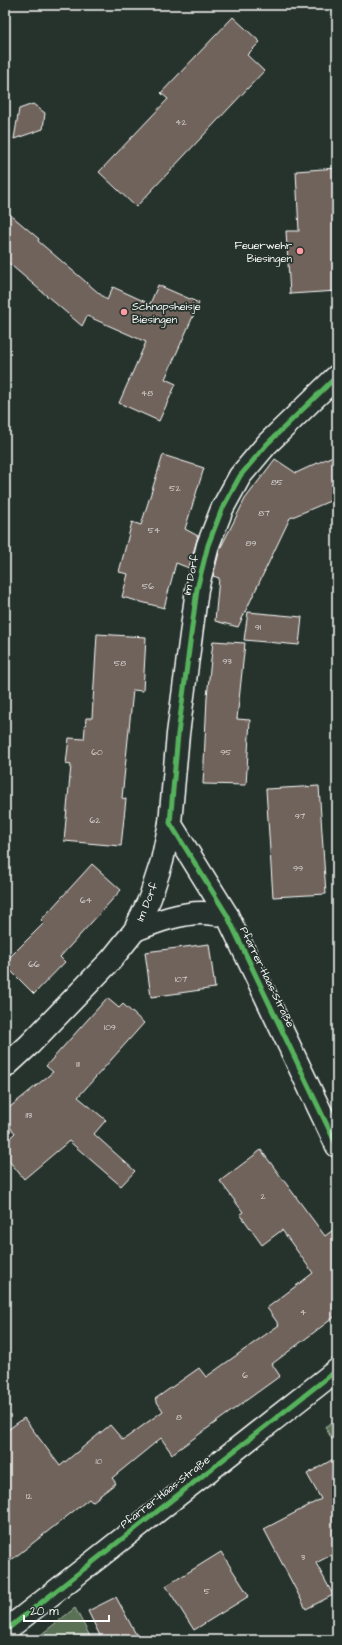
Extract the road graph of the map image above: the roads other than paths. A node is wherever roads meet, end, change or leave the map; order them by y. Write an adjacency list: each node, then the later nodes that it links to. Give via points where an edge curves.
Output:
1 (337, 376): 2 (street, Im Dorf, via 267,444 240,476 222,509 208,545 197,589 178,734)
2 (170, 823): 3 (street, Pfarrer-Haas-Straße); 4 (street, Im Dorf, via 162,861 150,898)
3 (227, 915): 4 (street, via 200,913 181,916); 6 (street, Pfarrer-Haas-Straße)
4 (135, 930): 5 (street, Im Dorf, via 111,960)
5 (5, 1067)
6 (337, 1146)
7 (337, 1370): 8 (street, Pfarrer-Haas-Straße)
8 (5, 1631)

